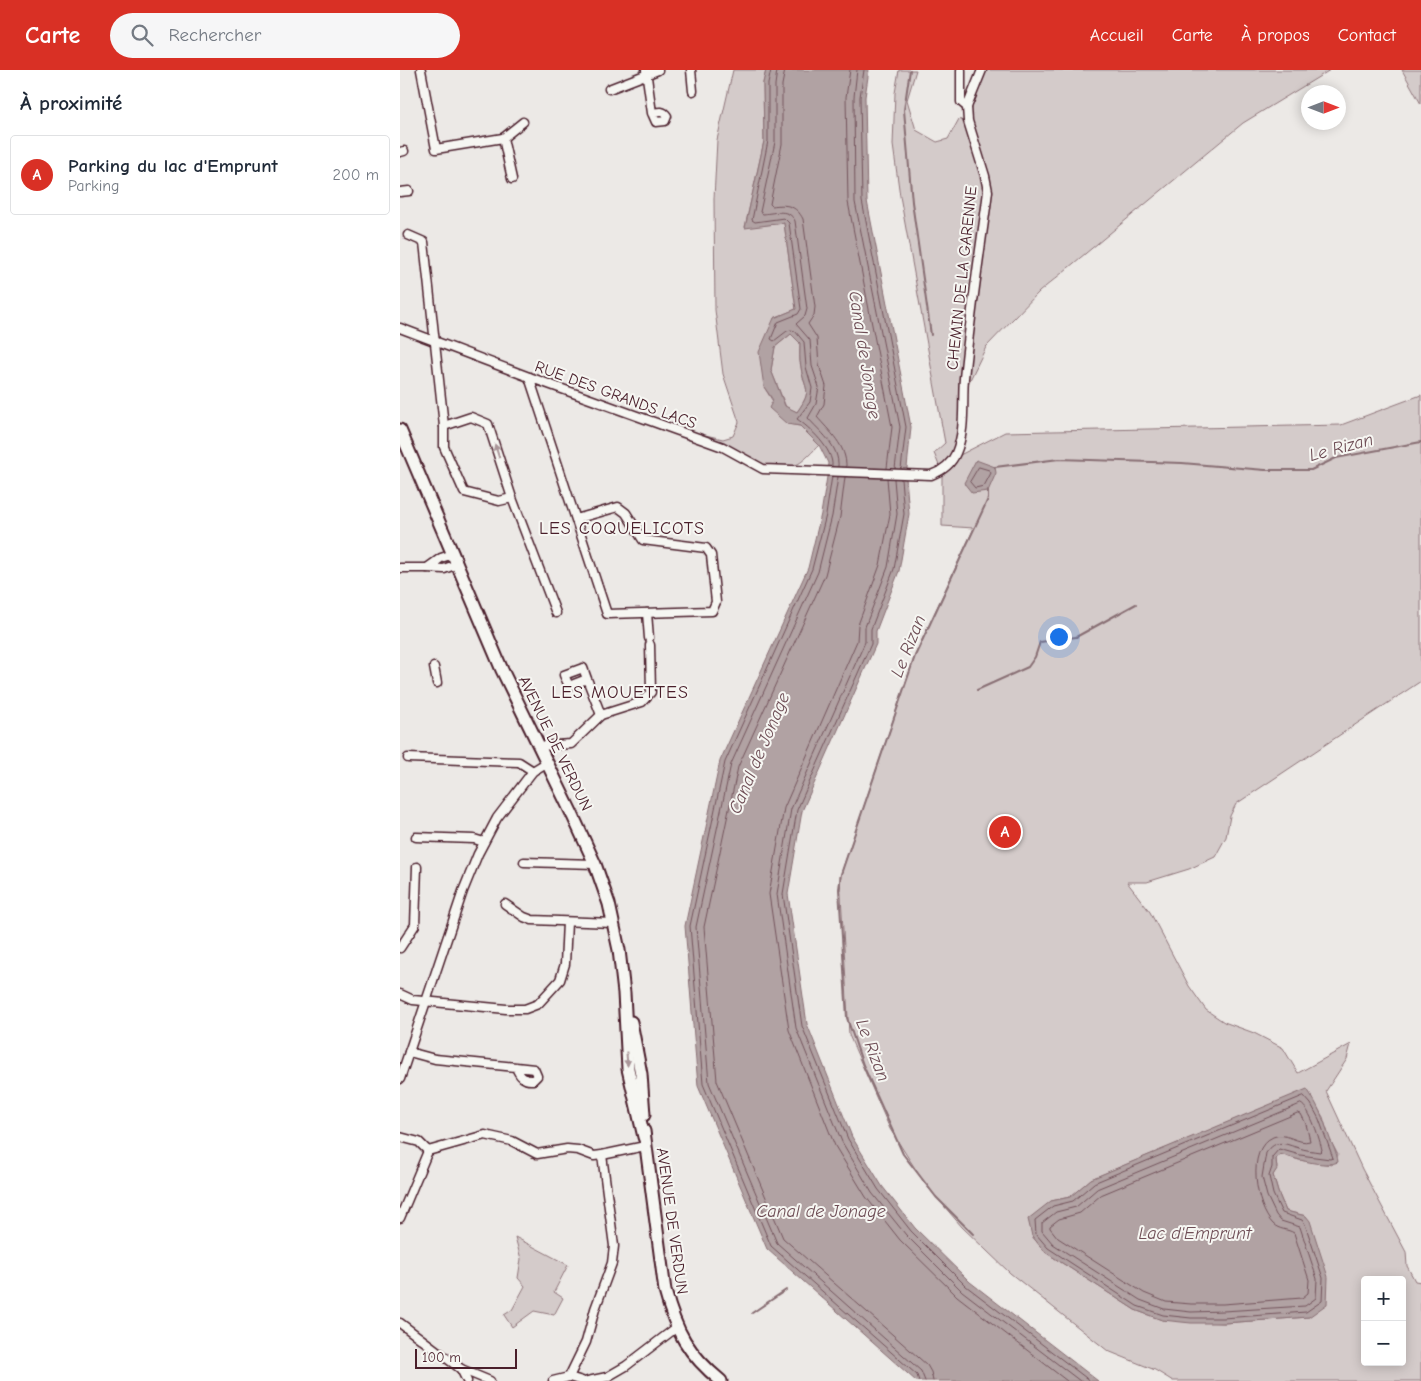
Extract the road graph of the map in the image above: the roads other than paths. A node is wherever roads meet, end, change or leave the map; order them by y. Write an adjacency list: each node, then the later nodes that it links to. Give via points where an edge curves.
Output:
1 (421, 70): 12 (street, via 436,149)
2 (658, 70): 6 (street)
3 (691, 70): 8 (street)
4 (961, 70): 9 (street, CHEMIN DE LA GARENNE, via 961,102)
5 (982, 70): 9 (street)
6 (646, 72): 7 (street); 10 (street)
7 (609, 90)
8 (693, 91)
9 (967, 107): 22 (street, CHEMIN DE LA GARENNE, via 988,191 964,378 962,434 956,454 948,466)
10 (652, 113)
11 (523, 122): 12 (street)
12 (503, 138): 13 (street)
13 (512, 179)
14 (409, 190): 15 (street)
15 (400, 192)
16 (408, 235): 18 (street, via 424,242)
17 (400, 328): 18 (street, RUE DES GRANDS LACS)
18 (435, 341): 19 (street, RUE DES GRANDS LACS); 20 (street)
19 (529, 377): 22 (street, RUE DES GRANDS LACS, via 723,448 763,469); 24 (street)
20 (444, 426): 23 (street, via 444,447 464,492 500,502); 23 (street, one-way to 20, via 488,424 471,417)
21 (400, 430): 25 (main road, AVENUE DE VERDUN)
22 (925, 475)
23 (512, 498): 27 (street)
24 (576, 519): 28 (street, via 607,614); 28 (street, via 618,507 626,513 643,540 706,548 711,555 716,602 712,611)
25 (455, 559): 26 (street, via 444,569); 33 (main road, AVENUE DE VERDUN, via 502,670)
26 (400, 568)
27 (556, 613)
28 (647, 613): 32 (street, via 651,692 642,702)
29 (434, 667): 31 (street)
30 (587, 680): 32 (street)
31 (437, 683)
32 (601, 714): 33 (street, via 571,744)
33 (539, 746): 35 (main road, AVENUE DE VERDUN)
34 (408, 758): 36 (street, via 519,762)
35 (546, 764): 36 (street); 40 (main road, AVENUE DE VERDUN)
36 (533, 771): 38 (street, via 497,818)
37 (416, 837): 38 (street)
38 (484, 842): 47 (street, via 463,891)
39 (524, 862): 40 (street)
40 (595, 864): 44 (main road, AVENUE DE VERDUN)
41 (417, 867): 45 (street, via 415,925)
42 (505, 904): 43 (street, via 532,920)
43 (567, 922): 44 (street); 47 (street, via 565,964 560,980 538,1004 525,1009 506,1009)
44 (613, 923): 52 (main road, AVENUE DE VERDUN, via 641,1074)
45 (400, 948)
46 (400, 994): 47 (street)
47 (426, 1001): 48 (street)
48 (409, 1052): 49 (street); 50 (street)
49 (516, 1067)
50 (400, 1079)
51 (400, 1137): 53 (street, via 419,1142)
52 (644, 1141): 54 (street); 57 (main road, AVENUE DE VERDUN, via 665,1291)
53 (428, 1151): 54 (street, via 484,1135 512,1141 537,1154 567,1149); 55 (street)
54 (602, 1155): 59 (street, via 614,1246 612,1263 586,1342)
55 (400, 1218)
56 (400, 1323): 58 (street)
57 (676, 1327): 64 (street, via 626,1366 607,1377); 65 (main road, AVENUE DE VERDUN, via 693,1354)
58 (461, 1369): 60 (street); 61 (street)
59 (569, 1377): 62 (street); 63 (street)
60 (466, 1381)
61 (490, 1381)
62 (553, 1381)
63 (582, 1381)
64 (588, 1381)
65 (722, 1381)

